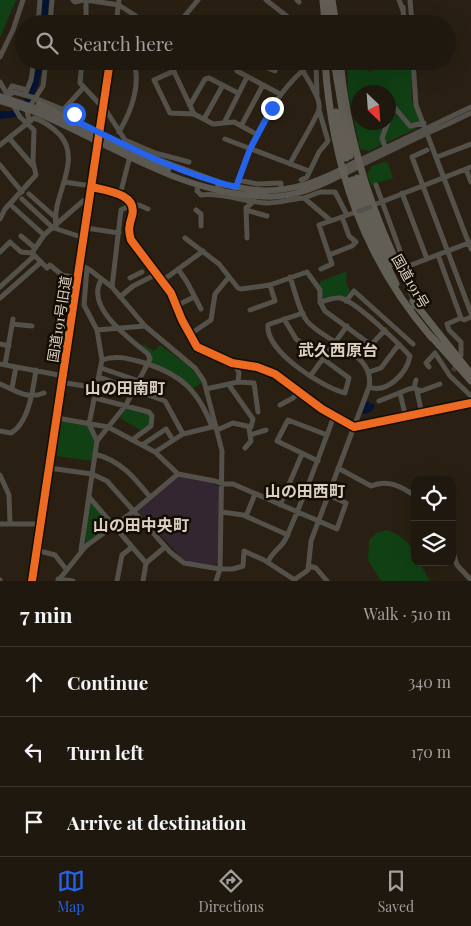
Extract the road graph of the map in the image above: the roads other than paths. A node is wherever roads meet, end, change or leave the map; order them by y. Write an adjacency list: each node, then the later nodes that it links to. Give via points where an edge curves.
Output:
1 (22, 0): 14 (street)
2 (40, 0): 15 (street)
3 (52, 0): 16 (street)
4 (73, 0): 5 (street)
5 (85, 0): 13 (street); 17 (street)
6 (198, 0): 20 (street)
7 (266, 0): 21 (street)
8 (323, 0): 22 (highway)
9 (328, 0): 23 (highway)
10 (332, 0): 24 (highway)
11 (399, 0): 25 (street)
12 (410, 0): 26 (street)
13 (119, 2): 18 (street); 19 (street)
14 (18, 15)
15 (39, 15)
16 (51, 15)
17 (86, 15)
18 (117, 15)
19 (136, 15)
20 (186, 15)
21 (285, 15)
22 (324, 15)
23 (330, 15)
24 (334, 15)
25 (403, 15)
26 (411, 15)
27 (15, 23): 28 (street)
28 (0, 57)
29 (33, 70): 48 (street)
30 (45, 70): 53 (street)
31 (81, 70): 47 (street, via 80,83)
32 (109, 70): 56 (street, 国道191号旧道)
33 (135, 70): 71 (street, via 136,85)
34 (237, 70): 43 (street)
35 (316, 70): 51 (street)
36 (326, 70): 96 (highway)
37 (330, 70): 38 (highway, via 337,121 348,157)
38 (335, 70)
39 (341, 70): 91 (highway)
40 (413, 70): 67 (street, via 415,100)
41 (174, 71): 54 (street); 61 (street, via 154,80 170,113)
42 (303, 71): 50 (street); 51 (street)
43 (247, 76): 46 (street); 49 (street)
44 (0, 82): 52 (street)
45 (223, 85): 49 (street); 54 (street, via 206,79); 62 (street)
46 (263, 85): 50 (street); 68 (street)
47 (84, 87): 56 (street); 58 (street)
48 (26, 93): 52 (street, via 14,92); 53 (street)
49 (238, 93): 66 (street)
50 (280, 94): 75 (street)
51 (317, 95): 59 (street)
52 (1, 97): 53 (main road); 64 (street); 69 (main road, bridge); 97 (main road, bridge, via 42,110 135,156)
53 (37, 100): 58 (street); 64 (street, via 27,110); 65 (main road)
54 (190, 105): 61 (street)
55 (471, 107): 63 (street)
56 (103, 108): 71 (street); 73 (street, 国道191号旧道)
57 (396, 109): 67 (street, via 410,126)
58 (63, 110): 65 (street, via 74,114)
59 (319, 110): 90 (street); 95 (street, via 328,141)
60 (471, 113): 63 (street)
61 (194, 114): 62 (street)
62 (204, 119): 66 (street, via 213,124)
63 (449, 120): 74 (street, bridge)
64 (27, 121): 76 (street); 78 (street, via 34,118 43,121); 93 (street, via 34,130)
65 (76, 121): 72 (street); 73 (main road)
66 (224, 123): 68 (street, via 234,122)
67 (424, 123): 87 (street)
68 (241, 126): 75 (street)
69 (70, 129): 72 (main road); 78 (street)
70 (385, 130): 83 (street, via 382,138)
71 (119, 132): 79 (street)
72 (79, 133): 80 (main road)
73 (100, 133): 79 (main road); 80 (street, 国道191号旧道)
74 (420, 134): 83 (street); 91 (street)
75 (258, 135): 84 (street)
76 (8, 138): 82 (street); 93 (street)
77 (225, 139): 84 (street)
78 (64, 140): 101 (street, via 68,159)
79 (124, 142): 86 (street); 89 (street); 103 (main road, via 171,166)
80 (99, 143): 86 (main road); 105 (street, 国道191号旧道)
81 (471, 144): 87 (street)
82 (0, 145)
83 (385, 147): 91 (street)
84 (250, 149): 90 (street); 99 (street)
85 (427, 150): 107 (street, via 412,157)
86 (118, 152): 116 (main road, via 198,185)
87 (436, 157): 98 (street)
88 (129, 160): 112 (street)
89 (189, 162)
90 (290, 164): 95 (street)
91 (359, 164): 96 (main road); 121 (highway)
92 (0, 165): 109 (street)
93 (34, 167): 109 (street, via 36,176)
94 (469, 168): 98 (street); 102 (street)
95 (309, 171): 100 (street)
96 (343, 172): 108 (main road, via 287,190); 116 (main road, via 301,192); 128 (highway)
97 (184, 176): 103 (main road); 116 (main road)
98 (444, 177): 107 (street); 143 (street)
99 (238, 180): 106 (street, via 257,184 281,183); 108 (street)
100 (301, 180)
101 (64, 182): 105 (street); 131 (street, via 58,197)
102 (471, 182)
103 (222, 184): 108 (main road)
104 (376, 185): 118 (street)
105 (92, 186): 112 (street); 115 (street, 国道191号旧道)
106 (281, 186)
107 (423, 186): 110 (street); 145 (street)
108 (236, 187)
109 (22, 192): 123 (street)
110 (402, 193): 118 (street); 150 (street)
111 (29, 194): 131 (street)
112 (120, 196): 120 (street)
113 (304, 198): 117 (street); 130 (street, via 320,192 336,192); 133 (street)
114 (22, 199): 135 (street)
115 (90, 199): 135 (street, via 83,201); 136 (street, 国道191号旧道)
116 (255, 199): 117 (street); 127 (street)
117 (283, 201): 125 (street)
118 (382, 202): 121 (street); 150 (street, via 406,267)
119 (0, 203): 123 (street)
120 (133, 205): 124 (street); 137 (street, via 122,210); 163 (street, via 130,237)
121 (372, 206): 128 (street, bridge); 174 (highway)
122 (13, 208): 139 (street)
123 (5, 209): 132 (street)
124 (148, 209)
125 (283, 209)
126 (196, 210): 134 (street, via 201,214)
127 (246, 210): 129 (street); 142 (street)
128 (358, 211): 130 (street); 189 (highway, via 384,273)
129 (267, 216)
130 (344, 216): 133 (street); 148 (street, via 349,236 356,242)
131 (56, 218): 135 (street)
132 (0, 219)
133 (330, 220): 148 (street, via 318,226)
134 (201, 226)
135 (54, 228): 139 (street); 140 (street)
136 (86, 228): 137 (street); 140 (street, 国道191号旧道)
137 (119, 233): 168 (street)
138 (21, 236): 147 (street)
139 (44, 236): 147 (street)
140 (84, 238): 152 (street, 国道191号旧道)
141 (185, 238): 144 (street)
142 (247, 238)
143 (470, 245): 145 (street)
144 (202, 251): 154 (street); 159 (street)
145 (448, 251): 149 (street); 179 (street)
146 (0, 252): 147 (street, via 10,242 21,252)
147 (34, 252): 151 (street); 167 (street)
148 (328, 255): 155 (street, via 332,264)
149 (438, 255): 150 (street); 180 (street)
150 (427, 259)
151 (41, 262): 157 (street); 171 (street)
152 (80, 266): 153 (street); 161 (street, 国道191号旧道)
153 (87, 268): 162 (street); 186 (street, via 84,305)
154 (178, 269): 163 (street); 170 (street)
155 (321, 269)
156 (142, 272): 166 (street, via 129,276)
157 (62, 275): 161 (street); 164 (street)
158 (151, 277): 166 (street)
159 (229, 277): 165 (street, via 241,289); 188 (street, via 215,294 211,320)
160 (290, 277): 165 (street); 173 (street, via 303,272 309,274 320,290); 178 (street)
161 (78, 278): 208 (street, 国道191号旧道)
162 (102, 279): 168 (street); 185 (street, via 98,301)
163 (162, 281): 175 (street)
164 (60, 285)
165 (270, 285): 177 (street, via 275,301)
166 (134, 286): 169 (street)
167 (0, 287)
168 (112, 287): 169 (street)
169 (120, 297): 183 (street)
170 (194, 297): 175 (street); 176 (street)
171 (0, 298)
172 (346, 301): 173 (street, via 336,298); 187 (street); 193 (street, via 354,291)
173 (320, 302): 184 (street, via 325,311)
174 (415, 305): 189 (highway, 国道191号, via 390,262 355,179 370,230 385,264); 206 (highway, 国道191号)
175 (176, 306): 188 (street)
176 (201, 309)
177 (250, 310)
178 (303, 313): 181 (street); 190 (street, via 309,322)
179 (471, 315): 180 (street, via 464,320)
180 (461, 318): 195 (street, via 447,324 450,332 461,342)
181 (284, 319): 196 (street, via 296,339); 207 (street, via 268,326 275,346)
182 (32, 326): 194 (street, via 13,322)
183 (145, 326): 185 (street); 222 (street, via 195,368)
184 (347, 326): 187 (street, via 371,345); 190 (street)
185 (117, 328): 186 (street); 199 (street, via 148,354)
186 (97, 330): 197 (street)
187 (385, 330): 192 (street)
188 (189, 335): 200 (street, via 199,349)
189 (432, 338): 212 (highway, 国道191号)
190 (335, 342): 196 (street); 205 (street, via 366,365)
191 (0, 344): 194 (street)
192 (399, 344): 205 (street, via 380,368); 218 (street, via 410,359)
193 (413, 344)
194 (9, 346): 198 (street)
195 (461, 355)
196 (323, 359): 207 (street); 207 (street, via 349,378 345,393 330,390)
197 (102, 360): 199 (street, via 125,358); 203 (street)
198 (3, 364): 201 (street)
199 (148, 364): 211 (street); 243 (street, via 169,371 184,382)
200 (235, 364): 213 (street); 225 (street, via 264,369)
201 (16, 367): 204 (street); 220 (street)
202 (429, 367): 228 (street, via 426,363 435,353)
203 (101, 368): 209 (street); 211 (street)
204 (36, 370): 208 (street); 229 (street)
205 (369, 372): 219 (street)
206 (471, 374)
207 (311, 375)
208 (64, 376): 239 (street, 国道191号旧道)
209 (99, 377): 221 (street); 223 (street)
210 (416, 380): 224 (street)
211 (139, 381): 223 (street)
212 (471, 381)
213 (238, 382): 217 (street); 236 (street, via 254,383)
214 (66, 383): 221 (street)
215 (0, 384): 220 (street)
216 (440, 384): 224 (street)
217 (229, 385): 222 (street); 244 (street, via 253,419)
218 (391, 385): 219 (street, via 378,390); 227 (street)
219 (369, 387): 242 (street)
220 (12, 388): 229 (street)
221 (97, 388): 230 (street)
222 (206, 389): 243 (street)
223 (135, 390): 233 (street); 247 (street, via 165,401)
224 (415, 390): 227 (street); 235 (street)
225 (299, 391): 234 (street); 238 (street)
226 (44, 393): 229 (street)
227 (399, 394): 231 (street); 237 (street)
228 (471, 396)
229 (32, 397): 246 (street, via 16,430 11,433)
230 (95, 398): 233 (street); 240 (street)
231 (379, 401)
232 (471, 403): 242 (street)
233 (126, 405): 241 (street); 250 (street, via 149,412 152,416 151,426)
234 (280, 405)
235 (421, 410)
236 (258, 412)
237 (405, 414)
238 (334, 416): 242 (street); 249 (street)
239 (57, 418): 240 (street); 259 (street, 国道191号旧道)
240 (89, 424): 241 (street); 252 (street)
241 (108, 427): 250 (street); 252 (street)
242 (354, 427): 260 (street)
243 (215, 428): 244 (street, via 233,423); 247 (street); 264 (street, via 222,451)
244 (249, 428): 248 (street)
245 (266, 430): 248 (street)
246 (0, 431)
247 (182, 434): 251 (street)
248 (250, 435): 254 (street, via 251,441)
249 (327, 435): 257 (street, via 288,420 285,422 277,441); 258 (street)
250 (132, 440): 253 (street)
251 (173, 440): 253 (street, via 166,429); 255 (street)
252 (97, 441): 256 (street)
253 (142, 445): 255 (street)
254 (245, 448)
255 (155, 452): 262 (street)
256 (95, 454): 261 (street); 269 (street, via 125,467)
257 (302, 454): 258 (street); 270 (street)
258 (318, 461): 273 (street)
259 (48, 468): 261 (street); 278 (street, 国道191号旧道)
260 (338, 468): 266 (street, via 371,486 380,482 390,483); 267 (street)
261 (92, 474): 268 (street); 271 (street, via 113,486)
262 (178, 474): 264 (street); 269 (street)
263 (0, 475): 276 (street, via 8,492)
264 (223, 484): 265 (street, via 233,484); 272 (street)
265 (256, 494): 270 (street); 274 (street)
266 (411, 494)
267 (328, 496): 275 (street); 275 (street, via 346,503 337,529)
268 (89, 497): 279 (street); 284 (street)
269 (150, 497): 271 (street)
270 (280, 505): 273 (street)
271 (134, 511): 279 (street); 282 (street)
272 (222, 512): 274 (street); 290 (street)
273 (298, 513): 275 (street); 280 (street)
274 (246, 516): 280 (street)
275 (319, 521): 288 (street, via 311,541)
276 (10, 523): 277 (street); 278 (street)
277 (0, 524)
278 (40, 524): 283 (street, 国道191号旧道)
279 (114, 526): 281 (street); 284 (street)
280 (288, 534): 286 (street, via 284,544)
281 (132, 547): 287 (street); 296 (street, via 122,555)
282 (165, 547): 287 (street); 290 (street, via 184,564)
283 (36, 550): 289 (street, via 55,555); 294 (street, 国道191号旧道)
284 (81, 550): 289 (street)
285 (456, 559): 293 (street)
286 (268, 562): 290 (street, via 244,550 243,566 233,570); 292 (street)
287 (146, 563): 297 (street)
288 (309, 566): 292 (street, via 306,573); 299 (street, via 316,568)
289 (66, 568): 291 (street)
290 (220, 569): 298 (street)
291 (58, 580): 295 (street)
292 (295, 580)
293 (471, 580)
294 (32, 581)
295 (73, 581)
296 (117, 581)
297 (143, 581)
298 (216, 581)
299 (328, 581)

